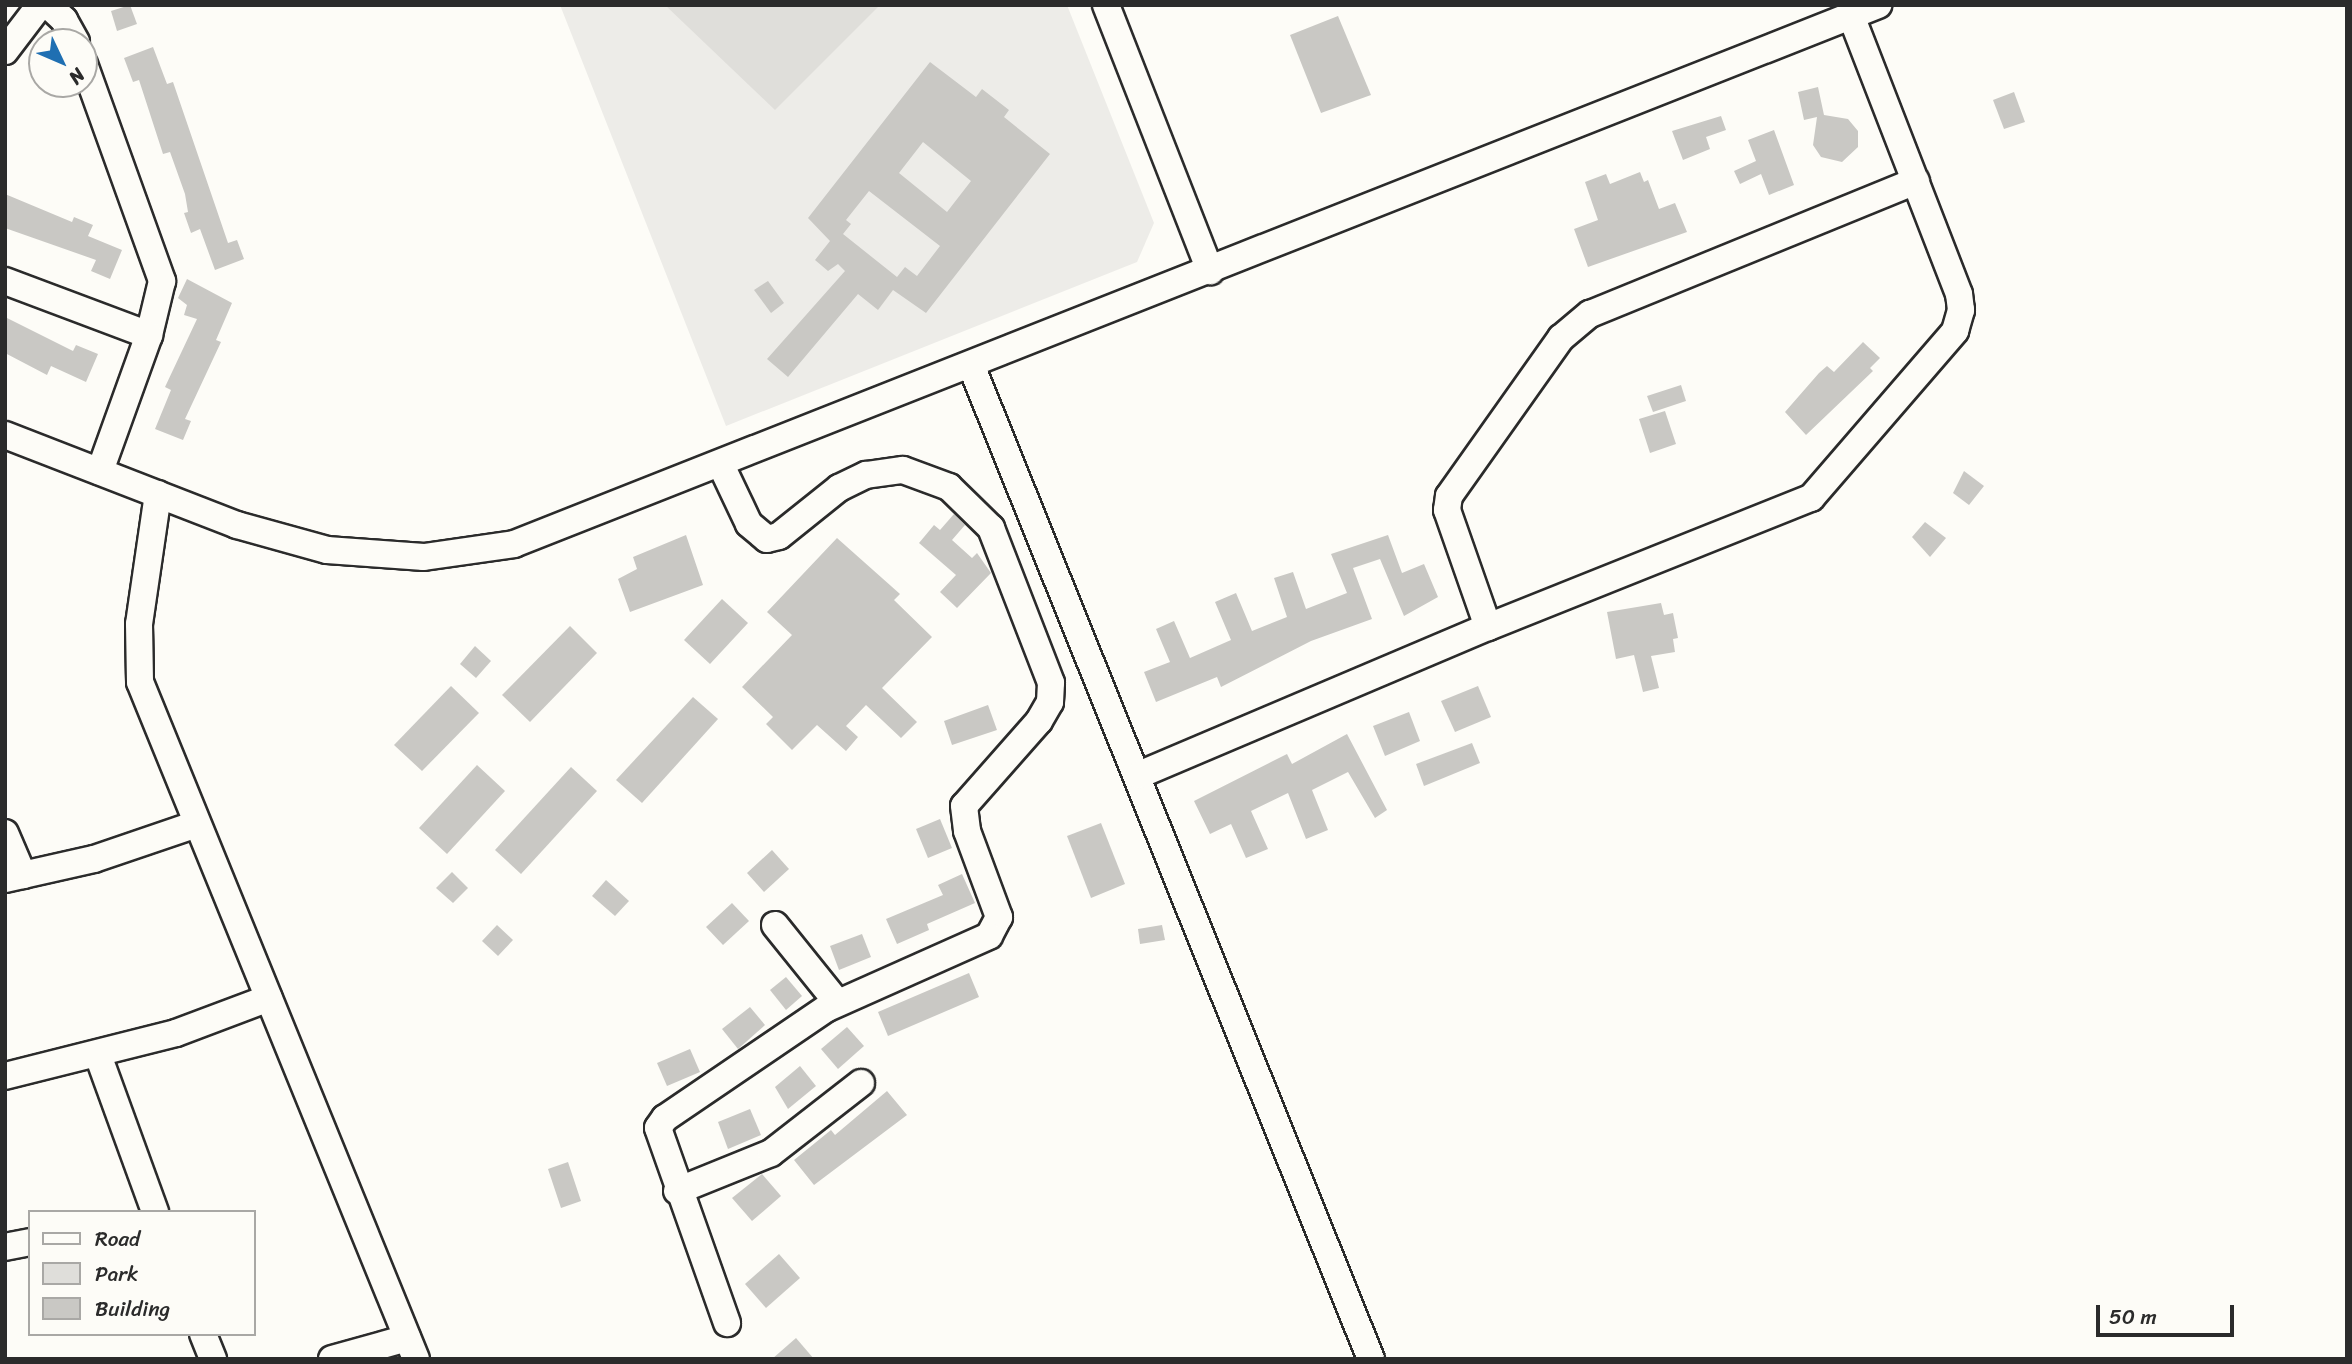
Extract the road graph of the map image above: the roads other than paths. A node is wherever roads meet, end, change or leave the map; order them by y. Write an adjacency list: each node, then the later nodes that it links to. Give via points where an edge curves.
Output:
1 (40, 5): 7 (street)
2 (48, 5): 6 (street)
3 (1106, 5): 10 (street)
4 (1878, 5): 5 (street)
5 (1851, 16): 9 (street); 10 (street)
6 (68, 28)
7 (5, 51)
8 (96, 98): 12 (street, via 160,272 163,289)
9 (1916, 181): 18 (street, via 1590,314 1561,338 1449,496 1447,510); 18 (street, via 1959,294 1961,310 1955,331 1811,498)
10 (1210, 271): 13 (street)
11 (5, 281): 12 (street)
12 (149, 335): 16 (street)
13 (971, 365): 15 (street); 19 (street)
14 (5, 435): 16 (street)
15 (721, 465): 17 (street, via 514,544 424,557 327,550 237,525); 25 (street, via 749,524 767,539 779,536 839,488 866,475 903,470 949,487 991,528 1051,683 1050,702 1043,716 964,806 967,831 999,917 993,931 980,942)
16 (100, 471): 17 (street)
17 (158, 494): 20 (street, via 137,663 147,701)
18 (1488, 627): 19 (street)
19 (1139, 775): 38 (street)
20 (197, 824): 22 (street, via 94,859); 24 (street)
21 (5, 832): 22 (street)
22 (14, 877)
23 (775, 925): 25 (street)
24 (269, 998): 26 (street); 35 (street)
25 (837, 1002): 29 (street, via 661,1123 658,1132)
26 (98, 1055): 27 (street); 30 (street)
27 (5, 1076)
28 (861, 1083): 29 (street, via 771,1153)
29 (677, 1191): 33 (street)
30 (154, 1210)
31 (28, 1242): 32 (street)
32 (5, 1247)
33 (727, 1323)
34 (204, 1336): 36 (street)
35 (412, 1349): 37 (street)
36 (213, 1359)
37 (332, 1359)
38 (1371, 1359)

